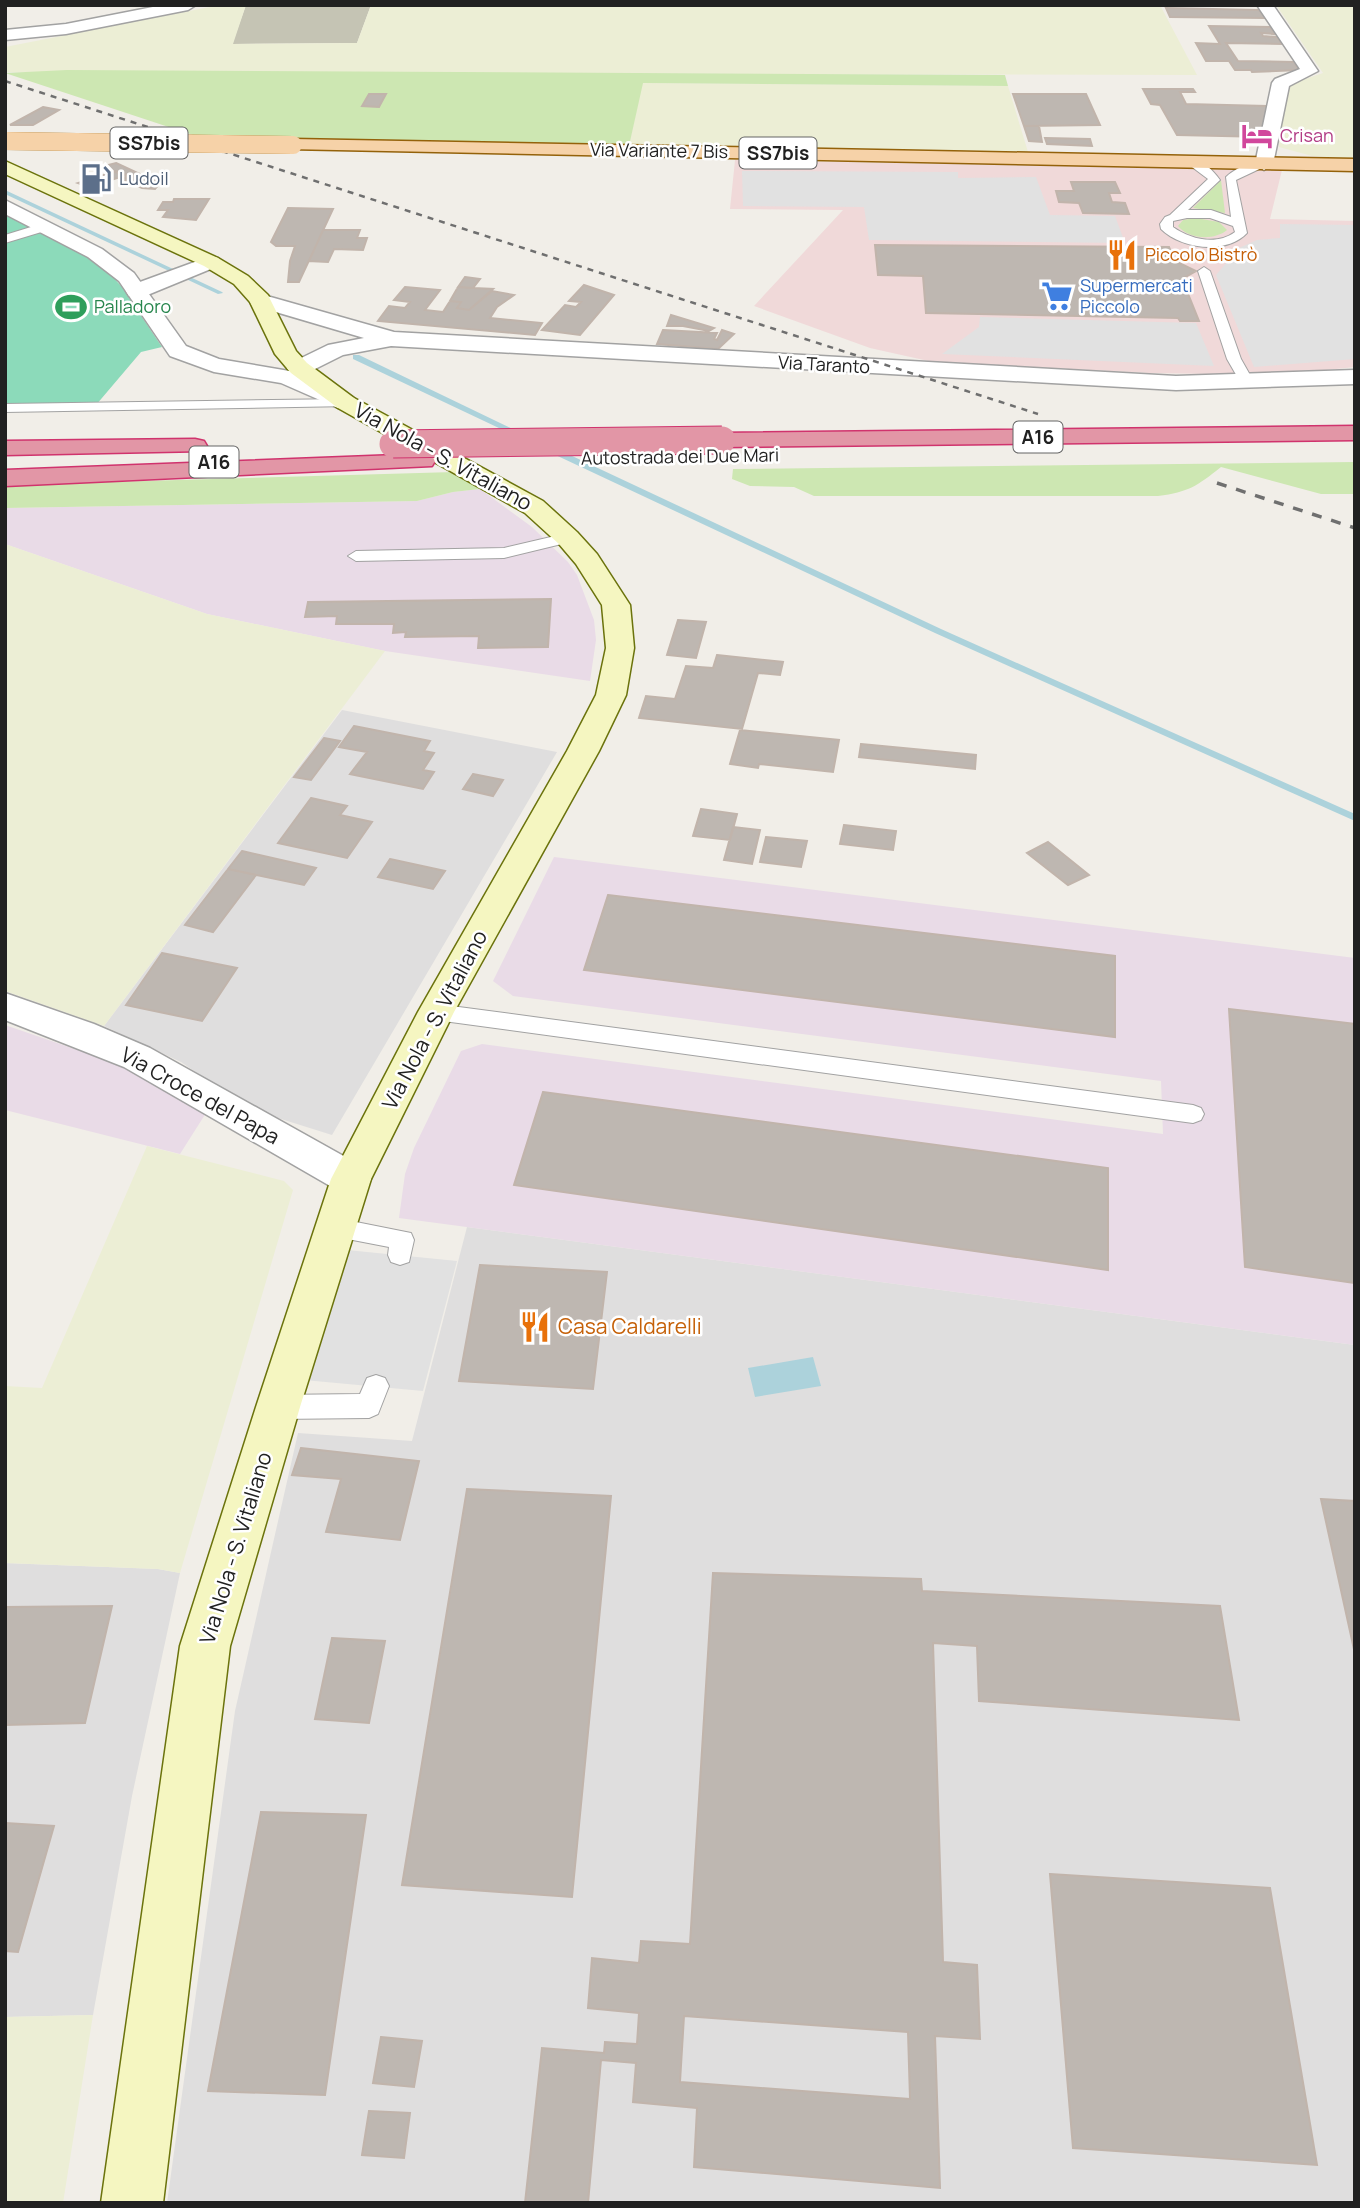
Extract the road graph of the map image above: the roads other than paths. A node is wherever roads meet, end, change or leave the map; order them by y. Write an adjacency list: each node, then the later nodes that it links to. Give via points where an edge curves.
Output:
1 (188, 5): 3 (street)
2 (1265, 5): 6 (street, via 1310,71 1282,83)
3 (5, 38)
4 (5, 141): 5 (main road, Via Variante 7 Bis / SS7bis, bridge)
5 (1192, 162): 6 (main road, Via Variante 7 Bis / SS7bis); 11 (lane, via 1214,180)
6 (1264, 164): 7 (main road, Via Variante 7 Bis / SS7bis); 12 (lane, via 1230,179)
7 (1302, 164): 9 (street)
8 (5, 167): 17 (main road, Via Nola - S. Vitaliano)
9 (1355, 167)
10 (5, 206): 13 (street)
11 (1175, 216): 12 (lane, via 1210,214); 14 (lane, via 1169,219 1167,229)
12 (1238, 224): 15 (lane, via 1241,233)
13 (44, 227): 16 (lane); 19 (street, via 95,253 127,277)
14 (1183, 238): 15 (lane); 18 (lane)
15 (1230, 240): 18 (lane)
16 (8, 243)
17 (211, 262): 19 (street); 20 (main road, Via Nola - S. Vitaliano, via 241,280)
18 (1204, 271): 25 (lane, via 1234,359)
19 (137, 291): 23 (street, via 178,351 214,365)
20 (260, 300): 21 (street); 22 (main road, Via Nola - S. Vitaliano, via 286,355)
21 (391, 339): 22 (street, Via Taranto, via 336,350); 25 (street, Via Taranto, via 1176,383)
22 (299, 368): 23 (street); 26 (main road, Via Nola - S. Vitaliano)
23 (256, 371): 26 (street, via 308,384)
24 (1355, 377): 25 (street, Via Taranto)
25 (1247, 382)
26 (346, 403): 27 (lane); 35 (main road, Via Nola - S. Vitaliano, via 498,485 534,507)
27 (5, 408)
28 (1355, 433): 30 (highway, Autostrada dei Due Mari / A16)
29 (5, 448): 30 (highway, Autostrada dei Due Mari / A16, bridge, via 393,444)
30 (726, 448): 31 (highway, Autostrada dei Due Mari / A16); 32 (highway, Autostrada dei Due Mari / A16)
31 (1355, 450)
32 (424, 461): 33 (highway, Autostrada dei Due Mari / A16); 34 (highway)
33 (5, 465)
34 (5, 478)
35 (568, 538): 36 (lane, via 504,553); 38 (main road, Via Nola - S. Vitaliano, via 616,605 620,648 611,695)
36 (356, 556)
37 (5, 1006): 40 (street, Via Croce del Papa, via 77,1031 153,1066)
38 (436, 1012): 39 (lane); 40 (main road, Via Nola - S. Vitaliano)
39 (1193, 1114)
40 (351, 1179): 41 (main road, Via Nola - S. Vitaliano)
41 (336, 1228): 42 (lane, via 402,1240); 44 (main road, Via Nola - S. Vitaliano)
42 (400, 1255)
43 (376, 1386): 44 (lane, via 369,1406)
44 (278, 1407): 45 (main road, Via Nola - S. Vitaliano, via 205,1646)
45 (132, 2203)

